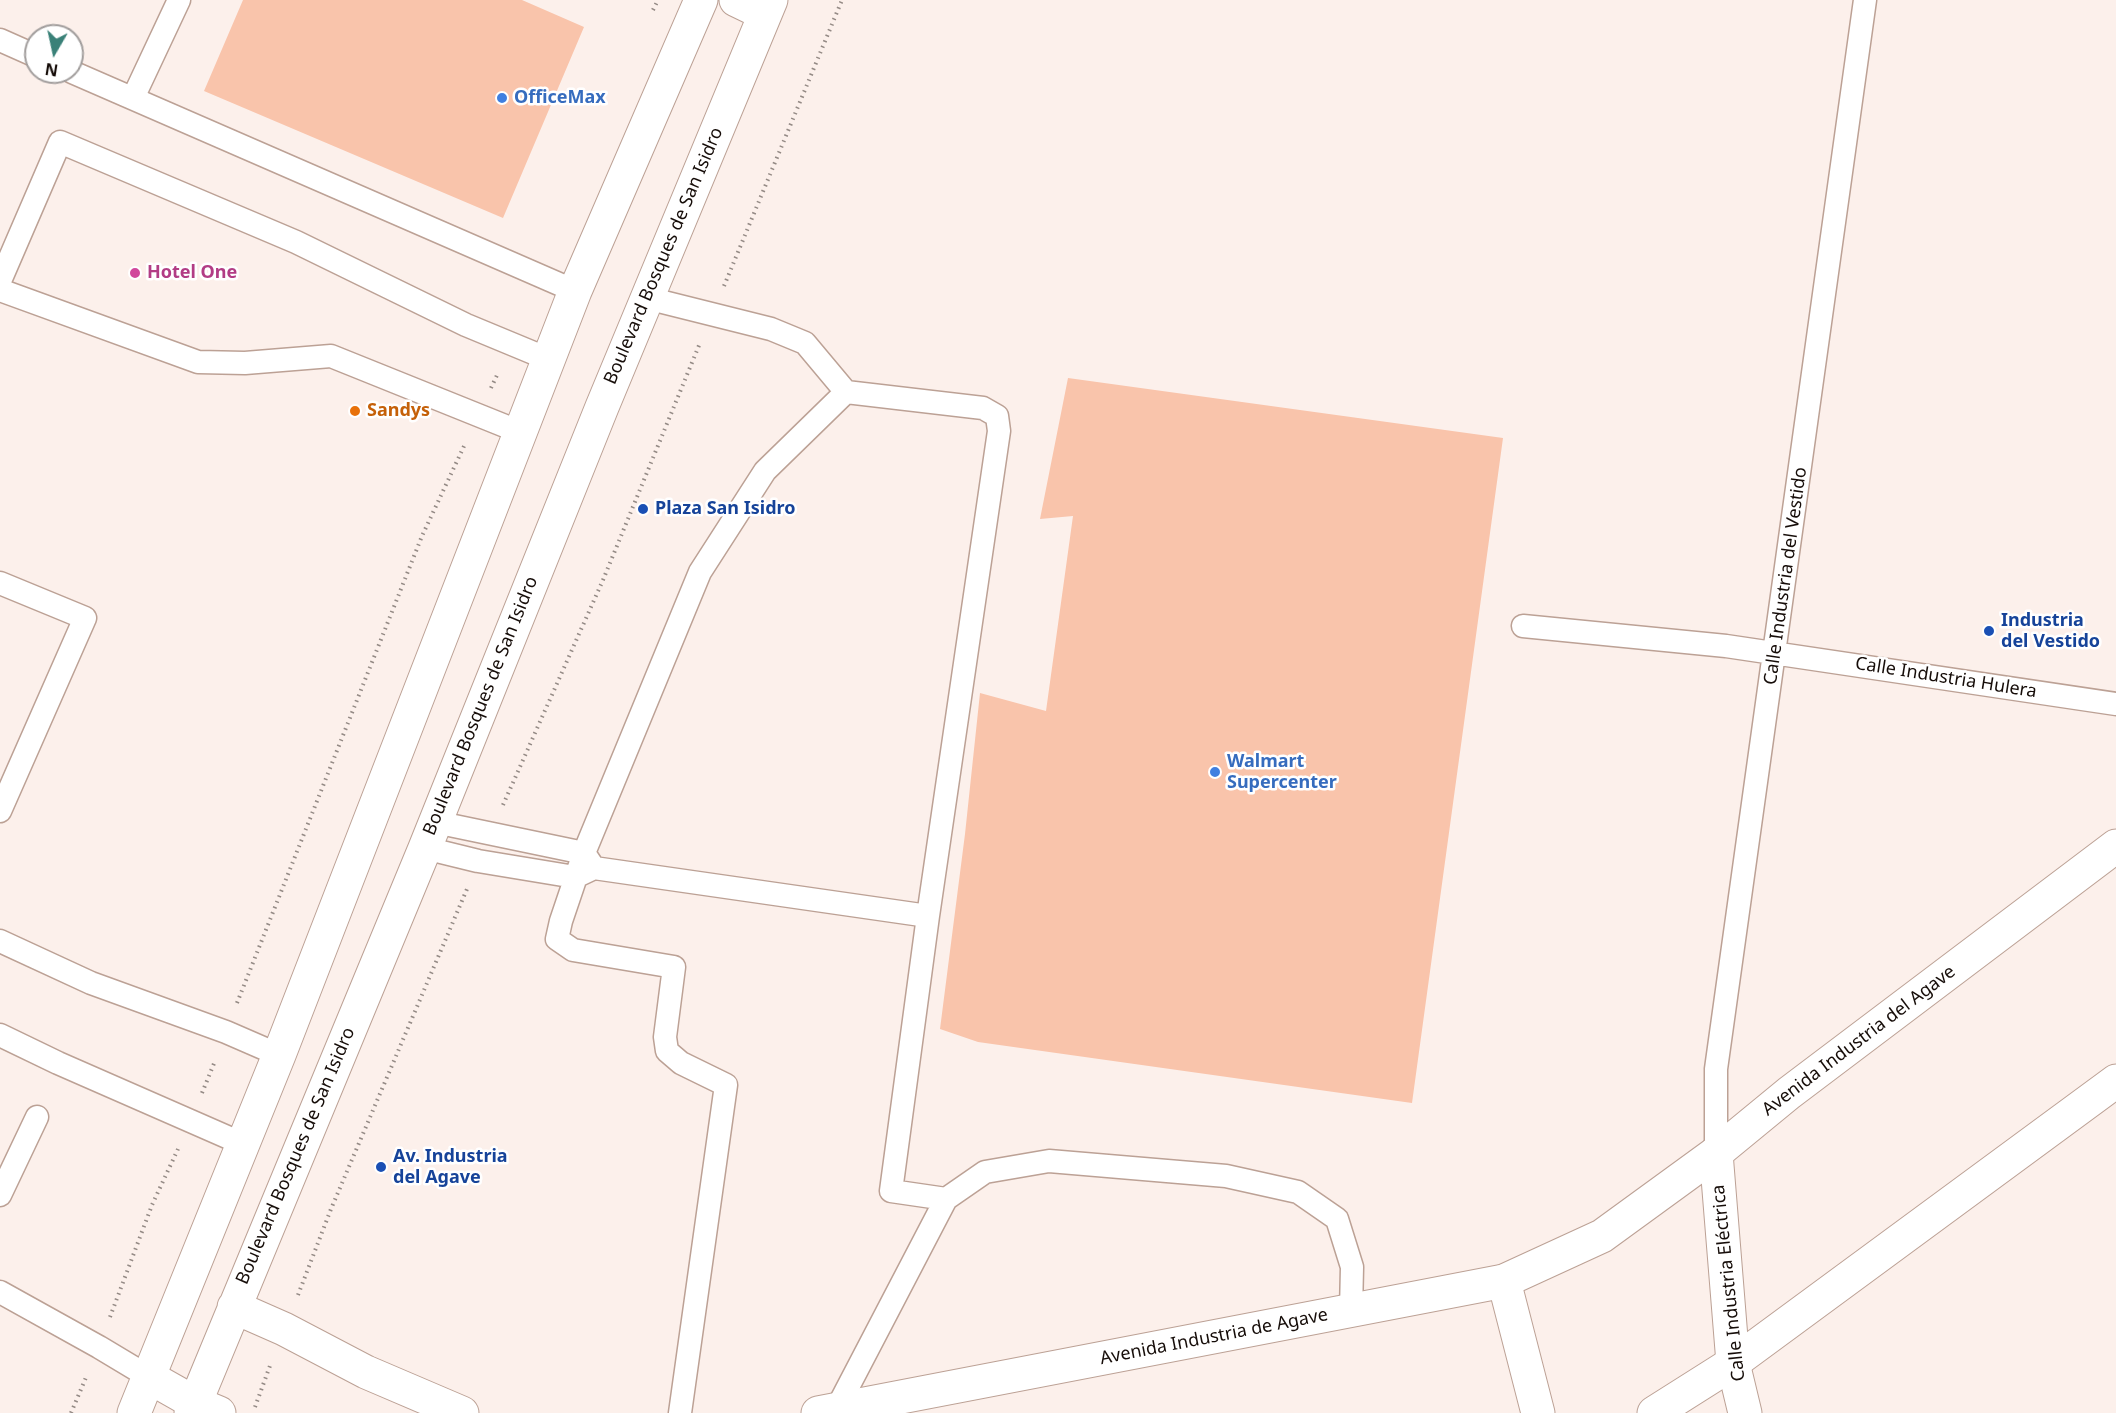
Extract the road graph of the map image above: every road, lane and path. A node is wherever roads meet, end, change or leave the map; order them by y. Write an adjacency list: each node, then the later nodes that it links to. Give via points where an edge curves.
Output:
1 (179, 0): 12 (lane)
2 (658, 0): 8 (path)
3 (701, 0): 15 (main road)
4 (736, 0): 7 (main road)
5 (842, 0): 17 (path)
6 (1865, 0): 25 (lane, Calle Industria del Vestido)
7 (768, 7): 16 (main road, Boulevard Bosques de San Isidro)
8 (649, 21)
9 (0, 40): 10 (lane)
10 (24, 51)
11 (84, 77): 12 (lane)
12 (133, 98): 15 (lane)
13 (0, 281): 18 (lane, via 60,142 296,242)
14 (0, 290): 21 (lane, via 198,362 245,363 331,356)
15 (575, 291): 19 (main road)
16 (647, 298): 17 (lane); 29 (main road, Boulevard Bosques de San Isidro)
17 (712, 315): 20 (lane, via 771,329 805,343); 30 (path, via 603,580)
18 (511, 343): 19 (lane); 21 (path)
19 (548, 359): 22 (main road)
20 (846, 392): 33 (lane, via 765,471 700,572); 34 (lane, via 983,408 997,416 999,431)
21 (478, 415): 22 (lane); 36 (path, via 422,536)
22 (520, 432): 38 (main road)
23 (0, 583): 27 (lane, via 85,618)
24 (1523, 626): 25 (lane, Calle Industria Hulera)
25 (1776, 652): 26 (lane, Calle Industria Hulera); 43 (lane, Calle Industria del Vestido, via 1716,1068)
26 (2116, 704)
27 (5, 786): 28 (lane)
28 (0, 811)
29 (430, 835): 30 (lane); 32 (lane); 49 (main road, Boulevard Bosques de San Isidro)
30 (490, 835): 33 (lane)
31 (2116, 846): 43 (main road, Avenida Industria del Agave, via 1789,1093)
32 (478, 861): 33 (lane); 51 (path)
33 (584, 866): 34 (lane); 61 (lane, via 557,939 573,950 674,967 665,1037 667,1051 681,1063 726,1084)
34 (928, 916): 45 (lane, via 891,1191)
35 (0, 940): 36 (lane, via 91,983)
36 (226, 1032): 38 (lane); 41 (path)
37 (0, 1035): 41 (lane)
38 (279, 1055): 42 (main road)
39 (2116, 1081): 53 (main road)
40 (37, 1117): 44 (lane)
41 (191, 1121): 42 (lane); 52 (path, via 152,1205)
42 (243, 1144): 54 (main road)
43 (1716, 1153): 46 (main road, Avenida Industria del Agave); 53 (main road, Calle Industria Eléctrica)
44 (0, 1195)
45 (946, 1199): 50 (lane, via 985,1172 1049,1161 1226,1176 1298,1192 1337,1219 1352,1267); 56 (lane)
46 (1602, 1236): 47 (main road, Avenida Industria de Agave)
47 (1504, 1281): 50 (main road, Avenida Industria de Agave); 62 (main road)
48 (0, 1292): 52 (lane)
49 (234, 1307): 51 (main road); 55 (main road, Boulevard Bosques de San Isidro)
50 (1351, 1311): 56 (main road, Avenida Industria de Agave)
51 (284, 1329): 59 (path); 60 (main road, via 366,1372)
52 (99, 1347): 54 (lane); 57 (path)
53 (1733, 1363): 63 (main road); 64 (main road, Calle Industria Eléctrica)
54 (149, 1377): 55 (main road); 58 (main road)
55 (201, 1410)
56 (827, 1411)
57 (71, 1413)
58 (134, 1413)
59 (253, 1413)
60 (462, 1413)
61 (680, 1413)
62 (1538, 1413)
63 (1654, 1413)
64 (1745, 1413)

